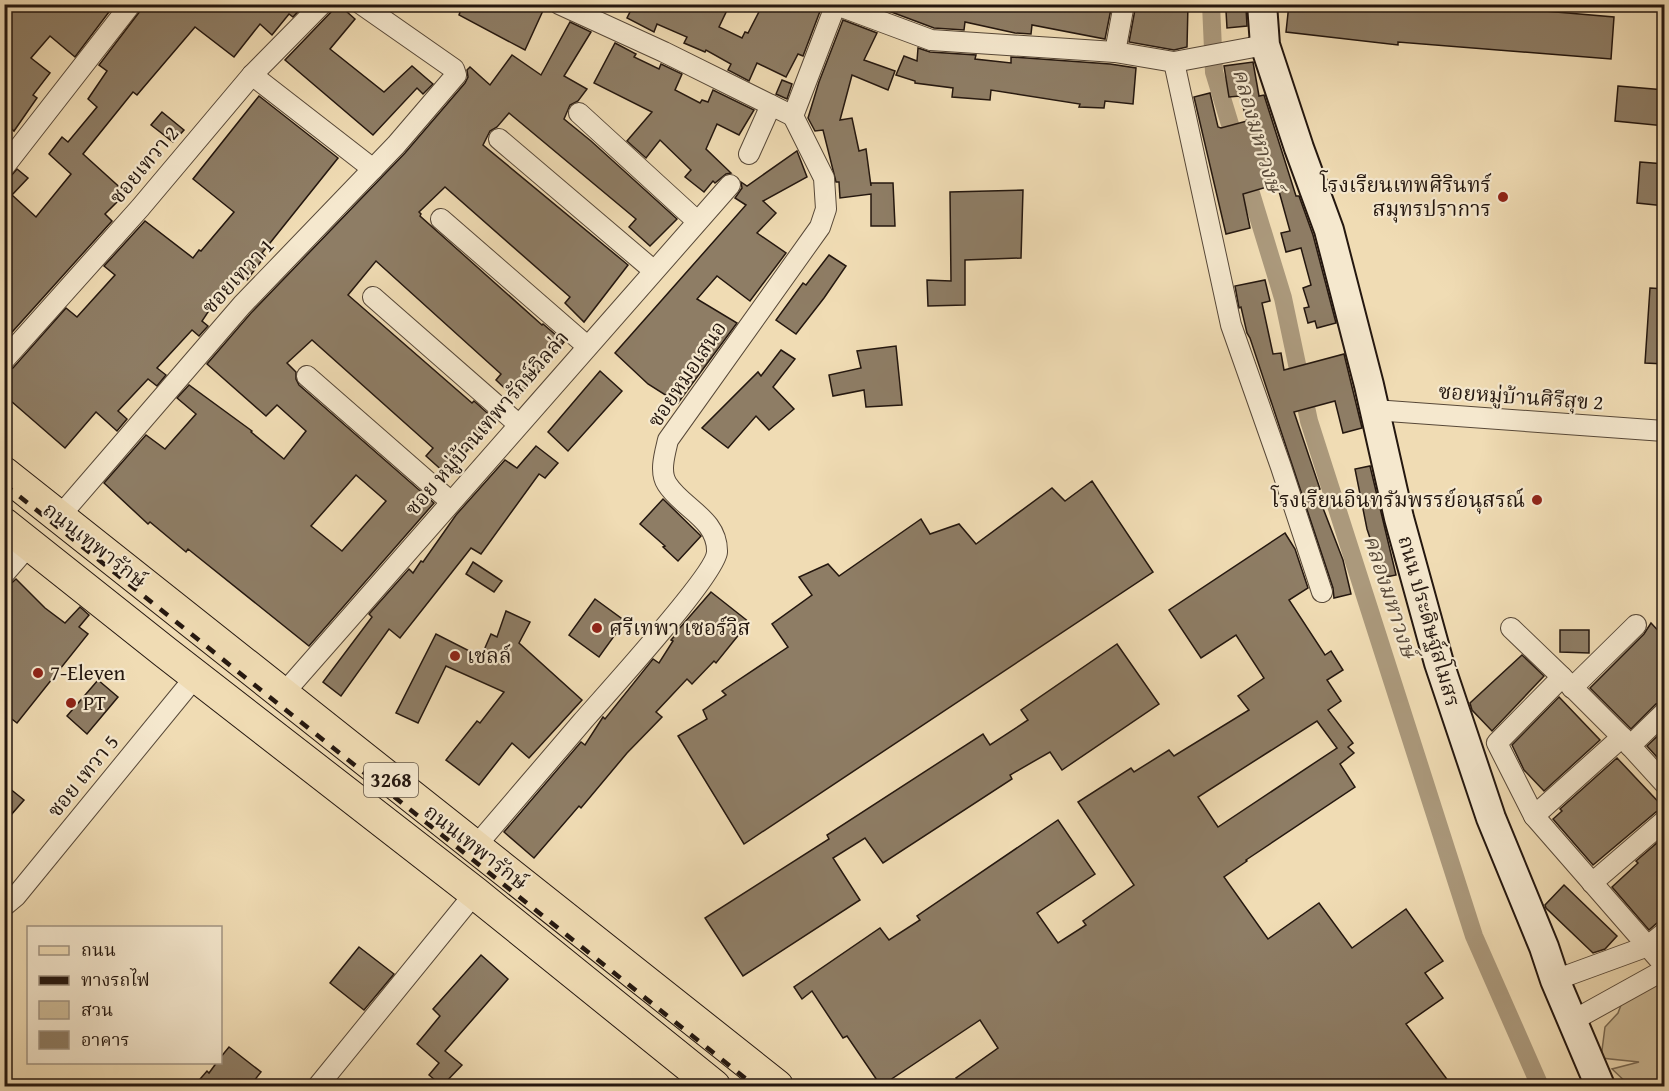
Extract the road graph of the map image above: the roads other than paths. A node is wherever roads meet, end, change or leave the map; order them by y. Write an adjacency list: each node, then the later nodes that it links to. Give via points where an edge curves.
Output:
1 (131, 4): 17 (street)
2 (322, 4): 11 (street, ซอยเทวา 2)
3 (360, 4): 18 (street, ซอยเทวา 1, via 456,71)
4 (559, 4): 12 (street)
5 (1124, 4): 9 (street)
6 (1262, 4): 8 (street, ถนน ประดิษฐ์สโมสร)
7 (835, 5): 9 (street, via 931,40); 14 (street)
8 (1265, 45): 10 (street); 27 (street, ถนน ประดิษฐ์สโมสร, via 1329,230)
9 (1115, 52): 10 (street)
10 (1177, 61): 36 (street, via 1231,325)
11 (252, 75): 18 (street); 25 (street, ซอยเทวา 2)
12 (771, 105): 14 (street); 16 (street)
13 (579, 112): 21 (street)
14 (793, 116): 47 (street, ซอยหมอเสนอ, via 824,178 826,209 820,227 668,440 663,462 666,483 715,537 717,553 713,563 677,612)
15 (499, 139): 22 (street)
16 (749, 154)
17 (4, 166)
18 (373, 169): 32 (street, ซอยเทวา 1, via 242,305)
19 (730, 185): 21 (street, ซอย หมู่บ้านเทพารักษ์วิลล่า)
20 (441, 219): 24 (street)
21 (697, 221): 22 (street, ซอย หมู่บ้านเทพารักษ์วิลล่า)
22 (653, 270): 24 (street, ซอย หมู่บ้านเทพารักษ์วิลล่า)
23 (373, 297): 28 (street)
24 (587, 346): 28 (street, ซอย หมู่บ้านเทพารักษ์วิลล่า)
25 (4, 360)
26 (307, 376): 31 (street)
27 (1374, 410): 29 (street, ซอยหมู่บ้านศิรีสุข 2); 55 (street, ถนน ประดิษฐ์สโมสร, via 1439,663 1491,818)
28 (518, 424): 31 (street, ซอย หมู่บ้านเทพารักษ์วิลล่า)
29 (1665, 431)
30 (4, 473): 32 (main road, ถนนเทพารักษ์ / 3268)
31 (450, 501): 41 (street, ซอย หมู่บ้านเทพารักษ์วิลล่า)
32 (59, 517): 41 (main road, ถนนเทพารักษ์ / 3268)
33 (4, 524): 34 (main road, ถนนเทพารักษ์ / 3268)
34 (30, 544): 35 (street); 39 (main road, ถนนเทพารักษ์ / 3268)
35 (4, 574)
36 (1322, 592)
37 (1636, 625): 40 (street)
38 (1511, 628): 40 (street)
39 (196, 676): 49 (main road, ถนนเทพารักษ์ / 3268); 50 (street, ซอย เทวา 5)
40 (1567, 682): 43 (street); 45 (street, via 1497,743)
41 (283, 694): 47 (main road, ถนนเทพารักษ์ / 3268)
42 (1665, 713): 43 (street)
43 (1626, 741): 44 (street); 45 (street)
44 (1665, 783)
45 (1534, 816): 48 (street)
46 (1665, 821): 48 (street)
47 (476, 847): 59 (main road, ถนนเทพารักษ์ / 3268)
48 (1592, 883): 52 (street)
49 (475, 893): 57 (street); 58 (main road, ถนนเทพารักษ์ / 3268)
50 (4, 906)
51 (1665, 933): 52 (street)
52 (1648, 946): 53 (street); 55 (street)
53 (1665, 965)
54 (1665, 970): 56 (street)
55 (1555, 980): 56 (street, ถนน ประดิษฐ์สโมสร)
56 (1572, 1022): 60 (street, ถนน ประดิษฐ์สโมสร)
57 (318, 1086)
58 (714, 1086)
59 (777, 1086)
60 (1600, 1086)

